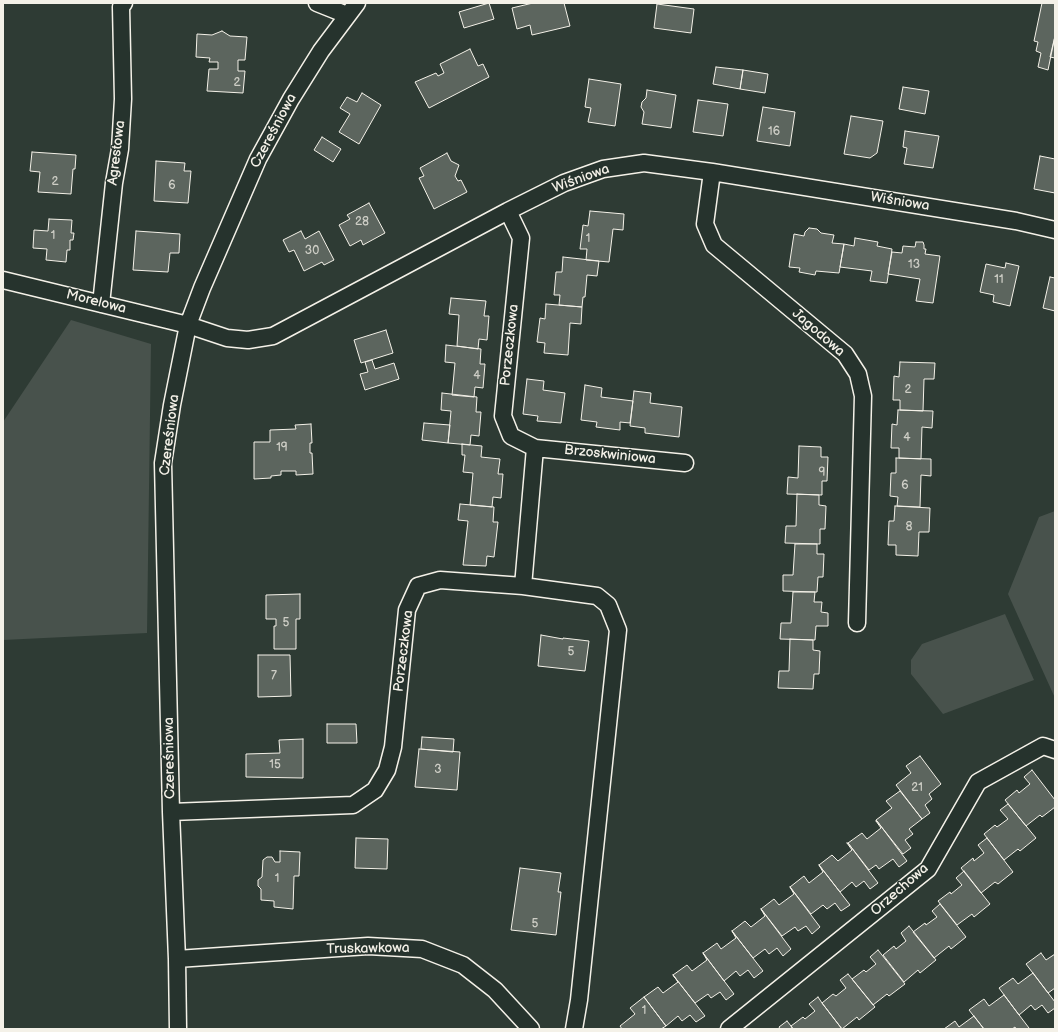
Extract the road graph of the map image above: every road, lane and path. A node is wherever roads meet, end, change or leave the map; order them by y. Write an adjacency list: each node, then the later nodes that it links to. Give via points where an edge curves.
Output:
1 (124, 3): 8 (street, Agrestowa, via 121,7 123,98 120,149)
2 (317, 3): 3 (street)
3 (352, 9): 9 (street, Czereśniowa, via 321,51 258,159)
4 (712, 172): 5 (street, Wiśniowa, via 644,164 603,169 564,183); 6 (street, Wiśniowa, via 1016,221); 13 (street, Jagodowa, via 705,224 714,245 845,354 858,374 863,396)
5 (508, 211): 9 (street, Wiśniowa, via 273,336 248,340 227,338); 10 (street, Porzeczkowa, via 521,238 503,416 511,436)
6 (1055, 230)
7 (3, 280): 8 (street, Morelowa)
8 (101, 304): 9 (street, Morelowa)
9 (188, 325): 15 (street, Czereśniowa, via 163,463)
10 (535, 448): 11 (street, Brzoskwiniowa); 12 (street)
11 (685, 463)
12 (523, 586): 15 (street, Porzeczkowa, via 440,580 418,586 407,610 393,747 387,770 375,790 353,805); 19 (street, via 597,596 608,604 618,630)
13 (857, 623)
14 (1055, 750): 20 (street, Orzechowa, via 1043,746 978,782 928,870)
15 (171, 812): 16 (street, Czereśniowa)
16 (177, 959): 17 (street, Czereśniowa); 18 (street, Truskawkowa, via 368,946 422,949 463,965 495,990)
17 (178, 1029)
18 (531, 1029)
19 (574, 1029)
20 (729, 1029)

